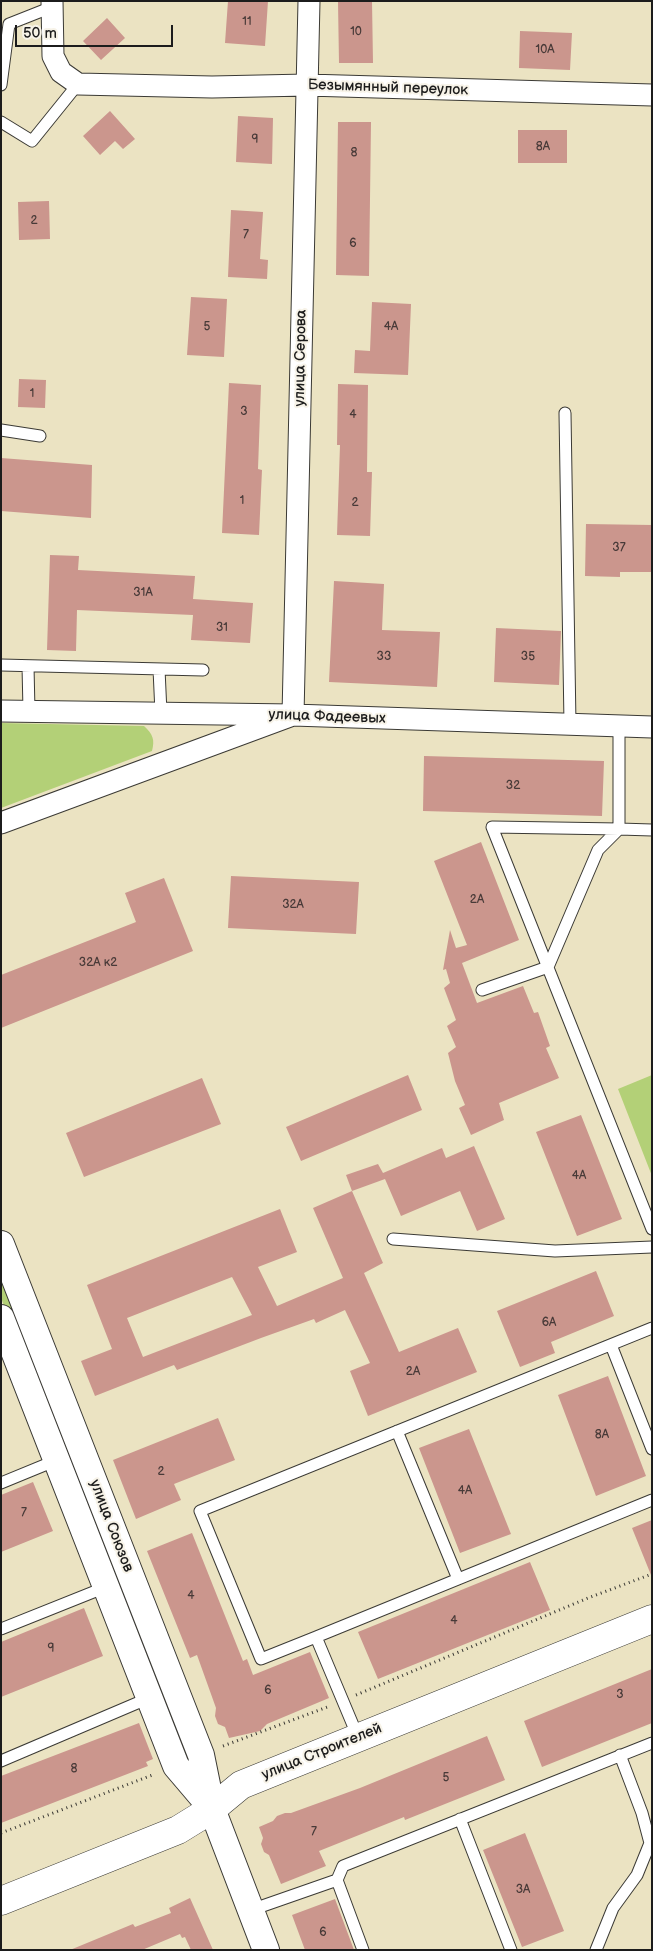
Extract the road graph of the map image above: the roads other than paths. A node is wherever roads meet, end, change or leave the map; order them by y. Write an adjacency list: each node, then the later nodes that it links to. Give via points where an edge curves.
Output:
1 (309, 1): 5 (street, улица Серова)
2 (52, 4): 3 (lane, via 9,24); 4 (street, via 53,56 61,72)
3 (1, 84)
4 (78, 84): 5 (street, Безымянный переулок); 7 (lane, via 32,141)
5 (307, 85): 6 (street, Безымянный переулок); 18 (street, улица Серова)
6 (652, 95)
7 (1, 122)
8 (565, 413): 19 (lane)
9 (1, 430): 10 (lane)
10 (40, 436)
11 (1, 665): 12 (lane)
12 (28, 666): 13 (lane); 16 (lane)
13 (159, 669): 14 (lane); 17 (lane)
14 (203, 670)
15 (1, 711): 16 (street, улица Фадеевых)
16 (29, 711): 17 (street, улица Фадеевых)
17 (161, 713): 18 (street, улица Фадеевых)
18 (293, 715): 19 (street, улица Фадеевых); 22 (street)
19 (570, 724): 20 (street, улица Фадеевых)
20 (619, 726): 21 (street, улица Фадеевых); 23 (lane)
21 (652, 727)
22 (1, 823)
23 (619, 829): 24 (lane); 25 (lane, via 598,850); 25 (lane, via 492,827)
24 (652, 830)
25 (548, 967): 26 (lane); 27 (lane)
26 (482, 990)
27 (652, 1229)
28 (393, 1239): 30 (lane, via 555,1252)
29 (1, 1244): 34 (street, улица Союзов)
30 (652, 1248)
31 (1, 1318): 35 (street, улица Союзов)
32 (652, 1328): 33 (lane)
33 (611, 1345): 36 (lane); 37 (lane)
34 (46, 1359): 35 (street); 41 (street, улица Союзов)
35 (21, 1370): 38 (street, улица Союзов)
36 (397, 1431): 43 (lane); 47 (lane, via 200,1511 261,1659)
37 (652, 1449)
38 (57, 1460): 39 (lane); 42 (street, улица Союзов)
39 (1, 1483)
40 (652, 1500): 43 (lane)
41 (116, 1539): 42 (street); 53 (street, улица Союзов, via 201,1755)
42 (91, 1548): 44 (street, улица Союзов)
43 (458, 1579): 47 (lane)
44 (106, 1586): 46 (lane); 48 (street, улица Союзов)
45 (652, 1619): 49 (main road, улица Строителей)
46 (1, 1629)
47 (316, 1637): 49 (lane)
48 (149, 1698): 52 (lane); 53 (street, улица Союзов, via 176,1766)
49 (358, 1737): 53 (main road, улица Строителей, via 241,1785)
50 (652, 1743): 51 (lane)
51 (620, 1755): 54 (lane); 61 (lane, via 650,1844 637,1875 613,1908)
52 (1, 1761)
53 (212, 1809): 56 (main road, улица Строителей, via 170,1833); 57 (street, улица Союзов)
54 (460, 1819): 55 (lane, via 343,1866); 60 (lane)
55 (337, 1880): 57 (lane); 59 (lane)
56 (1, 1901)
57 (251, 1910): 58 (street, улица Союзов)
58 (266, 1950)
59 (363, 1950)
60 (511, 1950)
61 (596, 1950)

